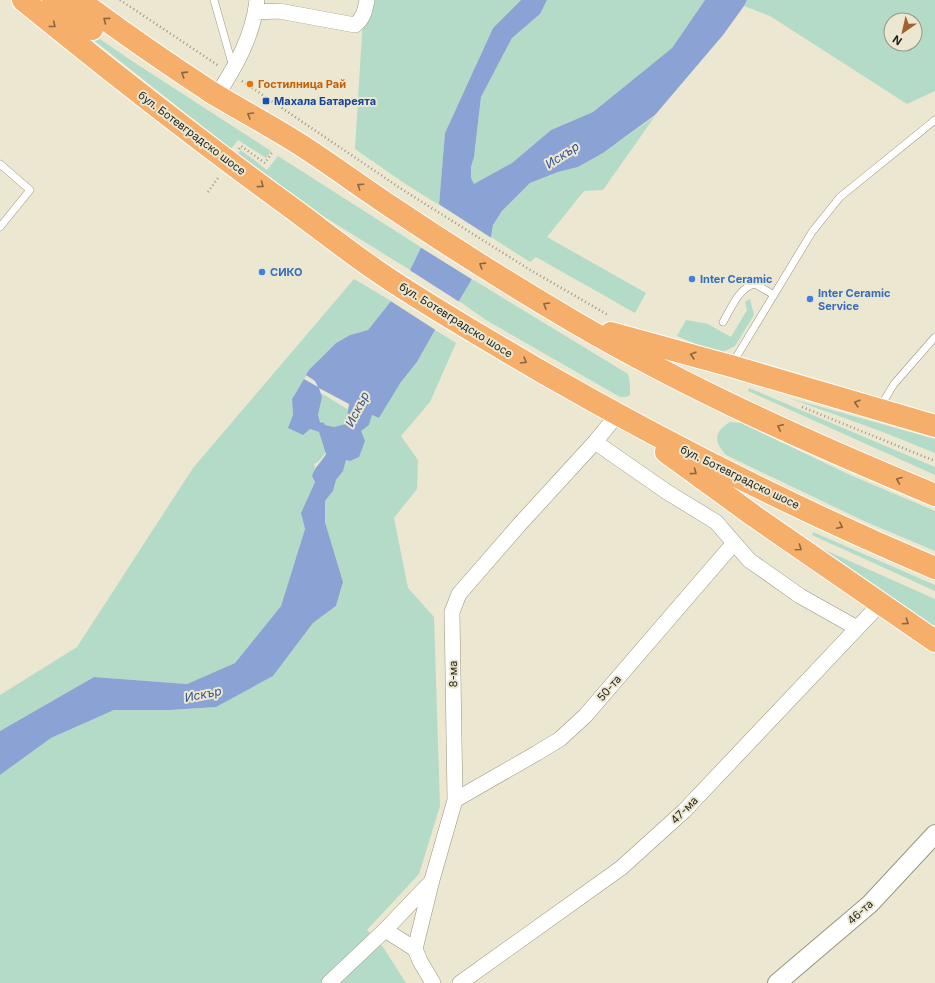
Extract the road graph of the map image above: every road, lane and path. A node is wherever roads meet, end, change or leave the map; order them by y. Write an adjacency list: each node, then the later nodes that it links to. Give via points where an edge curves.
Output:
1 (23, 0): 26 (main road, бул. Ботевградско шосе, one-way to 26, via 165,114 380,273 466,328)
2 (54, 0): 8 (main road, via 104,38)
3 (79, 0): 8 (main road, one-way to 3)
4 (120, 0): 9 (path)
5 (214, 0): 9 (lane)
6 (367, 0): 7 (street, via 363,17 355,25)
7 (256, 6): 9 (street, via 246,44)
8 (132, 40): 10 (main road, one-way to 8)
9 (232, 71): 10 (street); 17 (path)
10 (217, 95): 17 (main road, one-way to 10)
11 (935, 120): 20 (lane, via 840,197 812,232)
12 (238, 150): 13 (path, via 241,146 265,163)
13 (273, 151)
14 (0, 164): 18 (lane, via 30,190)
15 (218, 178): 16 (path)
16 (208, 192)
17 (398, 199): 19 (path); 22 (main road, one-way to 17, via 515,286)
18 (0, 227)
19 (527, 268)
20 (774, 295): 21 (lane, via 755,284 748,285); 24 (lane)
21 (723, 322)
22 (577, 323): 24 (main road, one-way to 22); 29 (main road, one-way to 22, via 753,415 657,368)
23 (935, 336): 25 (lane, via 894,384)
24 (731, 366): 25 (main road, one-way to 24)
25 (879, 409): 27 (main road)
26 (617, 415): 28 (street, 8-ма); 31 (main road, бул. Ботевградско шосе, one-way to 31, via 873,542); 32 (main road, one-way to 32, via 754,516)
27 (935, 426)
28 (595, 442): 30 (street, via 716,522); 35 (street, 8-ма, via 459,594 452,612)
29 (935, 495)
30 (734, 542): 33 (street, via 749,560 794,592); 35 (street, 50-та, via 585,716 560,738 537,753)
31 (935, 568)
32 (880, 604): 33 (street, 47-ма); 34 (main road, one-way to 34)
33 (857, 628): 42 (street, 47-ма, via 684,811 622,868)
34 (935, 641)
35 (456, 800): 37 (street, 8-ма)
36 (935, 834): 43 (street, 46-та, via 870,904)
37 (432, 880): 38 (street); 39 (street, 8-ма)
38 (385, 930): 39 (street); 40 (street)
39 (415, 949): 41 (street)
40 (329, 983)
41 (433, 983)
42 (460, 983)
43 (777, 983)

